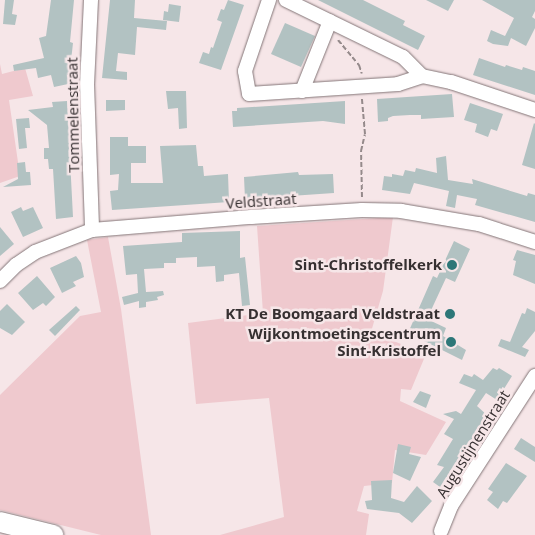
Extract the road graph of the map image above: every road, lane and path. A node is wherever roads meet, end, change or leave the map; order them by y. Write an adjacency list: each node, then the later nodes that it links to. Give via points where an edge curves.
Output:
1 (91, 0): 10 (street, Tommelenstraat, via 87,84)
2 (269, 0): 7 (street, via 245,71 249,94)
3 (294, 2): 4 (street)
4 (328, 27): 5 (street, via 403,57); 6 (path, via 359,64); 7 (street)
5 (422, 76): 6 (street, via 398,84); 8 (street, via 451,82)
6 (362, 87): 7 (street); 9 (path, via 365,134)
7 (302, 91)
8 (535, 110)
9 (362, 210): 10 (street, Veldstraat); 11 (street, Veldstraat, via 440,216 494,228)
10 (92, 230): 12 (street, Veldstraat, via 35,252)
11 (535, 242)
12 (0, 281)
13 (535, 376): 15 (street, Augustijnenstraat, via 451,506)
14 (0, 522): 16 (highway)
15 (441, 531)
16 (53, 535)

